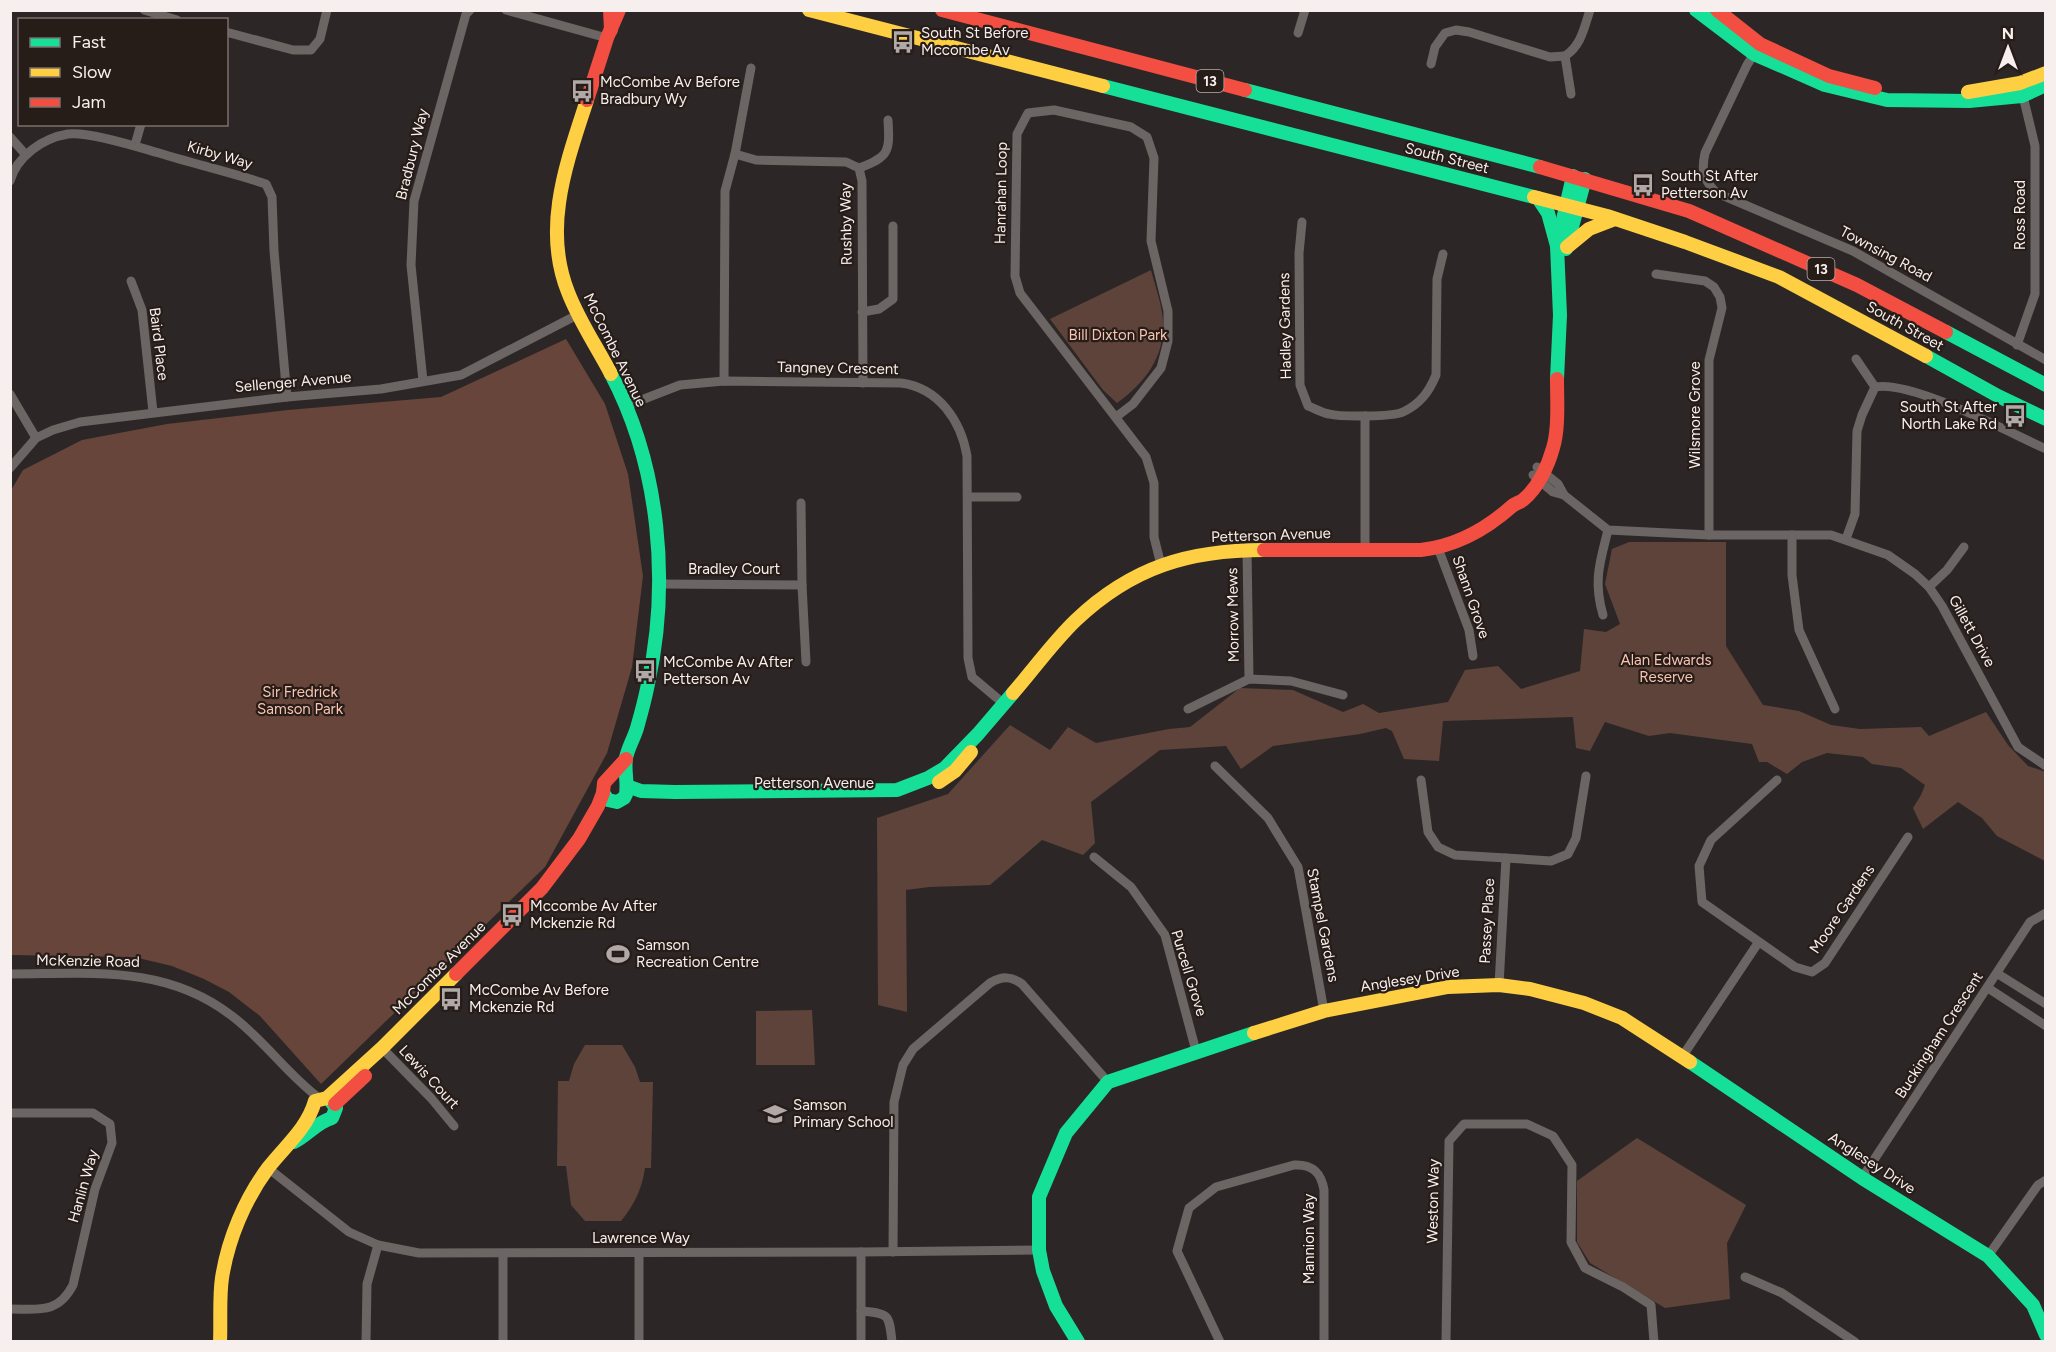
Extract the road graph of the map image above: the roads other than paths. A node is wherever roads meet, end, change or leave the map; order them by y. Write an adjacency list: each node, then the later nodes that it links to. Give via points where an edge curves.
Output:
1 (144, 10): 13 (street)
2 (327, 10): 15 (street, via 320,39 311,50 293,50)
3 (470, 10): 49 (street, Bradbury Way, via 414,201 411,266)
4 (506, 10): 17 (street)
5 (615, 10): 17 (main road)
6 (856, 10): 14 (street)
7 (942, 10): 33 (main road, South Street / 13)
8 (1305, 10): 16 (street)
9 (1590, 10): 19 (street, via 1579,44)
10 (1696, 10): 18 (main road)
11 (1717, 10): 18 (main road)
12 (821, 12): 14 (main road, South Street / 13)
13 (170, 18)
14 (888, 31): 35 (main road, South Street / 13)
15 (228, 33)
16 (1298, 33)
17 (609, 34): 45 (main road, McCombe Avenue, via 556,207 559,258 566,288)
18 (1757, 49): 24 (main road, via 1829,76 1890,92); 46 (street, Townsing Road, via 1705,153 1702,168 1708,185 1717,193 1853,251)
19 (1565, 56): 20 (street, via 1550,57 1456,30 1445,33); 25 (street)
20 (1431, 64)
21 (751, 68): 31 (street)
22 (2046, 73): 24 (main road)
23 (2046, 85): 24 (main road)
24 (2021, 89): 46 (street, Ross Road, via 2035,146 2035,294)
25 (1571, 94)
26 (888, 120): 32 (street, via 883,158)
27 (140, 126): 29 (street)
28 (10, 137): 30 (street)
29 (135, 145): 30 (street, Kirby Way, via 69,134); 55 (street, Kirby Way, via 266,184 272,196)
30 (26, 154): 34 (street)
31 (735, 154): 32 (street, Rushby Way, via 756,160 846,162); 50 (street, via 725,191)
32 (859, 168): 44 (street, Rushby Way)
33 (1579, 178): 36 (main road, Petterson Avenue); 52 (main road, South Street / 13, via 1689,211 1857,285)
34 (10, 182)
35 (1538, 198): 36 (main road, South Street / 13); 40 (main road)
36 (1571, 207): 37 (main road, South Street / 13); 40 (main road, Petterson Avenue)
37 (1615, 219): 40 (main road, via 1594,226); 60 (main road, South Street / 13, via 1779,278)
38 (1302, 222): 58 (street, Hadley Gardens, via 1300,385 1308,406 1329,414)
39 (893, 226): 44 (street, via 894,299 879,309)
40 (1562, 246): 64 (main road, Petterson Avenue, via 1558,265 1556,415)
41 (1443, 254): 58 (street, Hadley Gardens, via 1437,279 1436,375 1430,390 1401,413)
42 (1656, 274): 69 (street, Wilsmore Grove, via 1705,281 1720,297 1720,315 1709,360)
43 (131, 281): 57 (street, Baird Place, via 142,310)
44 (862, 312): 51 (street, Rushby Way)
45 (579, 314): 49 (street, Sellenger Avenue, via 461,375); 56 (main road, McCombe Avenue)
46 (2017, 345): 48 (street, Townsing Road)
47 (1856, 359): 53 (street)
48 (2046, 360)
49 (423, 381): 55 (street, Sellenger Avenue, via 381,389)
50 (724, 381): 51 (street, Tangney Crescent); 56 (street, Tangney Crescent, via 680,385)
51 (863, 382): 65 (street, Tangney Crescent, via 910,384 945,406 965,444)
52 (2046, 385)
53 (1875, 387): 62 (street, via 1887,384 1938,400); 71 (street, via 1857,432 1855,514)
54 (10, 394): 61 (street)
55 (287, 397): 57 (street, Sellenger Avenue)
56 (626, 406): 77 (main road, McCombe Avenue, via 652,495)
57 (153, 412): 61 (street, Sellenger Avenue, via 80,422)
58 (1365, 416): 75 (street)
59 (1116, 417): 59 (street, Hanrahan Loop, via 1020,293 1015,276 1017,134 1028,113 1054,110 1131,127 1148,137 1154,158 1151,241 1168,311 1168,341 1161,368 1133,404); 76 (street, Hanrahan Loop, via 1146,457 1154,483 1154,537)
60 (2046, 419)
61 (36, 438): 63 (street, Sellenger Avenue)
62 (2046, 449)
63 (10, 468)
64 (1538, 474): 68 (street, via 1558,484 1564,495); 73 (main road, Petterson Avenue, via 1498,519 1473,535)
65 (968, 497): 66 (street); 85 (street, Tangney Crescent, via 968,658 972,677)
66 (1017, 497)
67 (801, 503): 78 (street)
68 (1608, 530): 69 (street, Gillett Drive); 80 (street, via 1598,569 1597,594)
69 (1709, 535): 70 (street, Gillett Drive)
70 (1792, 535): 71 (street, Gillett Drive); 87 (street, via 1799,630)
71 (1846, 539): 79 (street, Gillett Drive, via 1888,555)
72 (1964, 547): 79 (street)
73 (1438, 548): 75 (main road, Petterson Avenue); 81 (street, Shann Grove, via 1470,630)
74 (1247, 550): 75 (main road, Petterson Avenue); 76 (main road, Petterson Avenue, via 1204,554); 83 (street, Morrow Mews)
75 (1365, 550)
76 (1161, 565): 85 (main road, Petterson Avenue, via 1108,593 1081,615)
77 (661, 584): 78 (street, Bradley Court); 89 (main road, McCombe Avenue, via 655,651)
78 (802, 585): 82 (street)
79 (1929, 587): 91 (street, Gillett Drive, via 2018,747)
80 (1603, 615)
81 (1473, 656)
82 (806, 662)
83 (1249, 679): 84 (street, Morrow Mews, via 1291,681); 86 (street, Morrow Mews)
84 (1343, 694)
85 (1004, 704): 88 (main road, Petterson Avenue)
86 (1188, 709)
87 (1835, 709)
88 (978, 734): 96 (main road, Petterson Avenue, via 946,767 928,779 897,790 675,792 641,790); 97 (main road, Petterson Avenue, via 978,744 955,771 933,786 898,799)
89 (626, 759): 93 (main road, McCombe Avenue); 96 (main road, McCombe Avenue)
90 (1215, 766): 108 (street, Stampel Gardens, via 1268,818 1298,867)
91 (2046, 766)
92 (1586, 776): 100 (street, Passey Place, via 1576,838 1568,854 1551,861)
93 (611, 777): 96 (main road, via 620,777); 97 (main road, McCombe Avenue, via 603,785)
94 (1421, 780): 100 (street, Passey Place, via 1428,831 1438,847 1455,855)
95 (1777, 780): 102 (street, Moore Gardens, via 1711,840 1699,866 1702,902)
96 (626, 784): 97 (main road, McCombe Avenue, via 627,794)
97 (612, 798): 110 (main road, McCombe Avenue, via 586,844 549,894)
98 (1908, 837): 102 (street, Moore Gardens, via 1825,963 1812,972 1795,967)
99 (1094, 857): 111 (street, Purcell Grove, via 1131,887 1165,935)
100 (1506, 858): 105 (street, Passey Place)
101 (2046, 913): 104 (street, Buckingham Crescent, via 2030,922)
102 (1758, 943): 112 (street)
103 (10, 974): 114 (street, McKenzie Road, via 145,977 191,991 232,1016)
104 (1998, 974): 106 (street, Buckingham Crescent); 107 (street)
105 (1499, 985): 108 (main road, Anglesey Drive, via 1448,987); 112 (main road, Anglesey Drive, via 1584,1003 1622,1018)
106 (1988, 988): 109 (street); 118 (street, Buckingham Crescent)
107 (2046, 1004)
108 (1324, 1011): 111 (main road, Anglesey Drive)
109 (2046, 1026)
110 (385, 1051): 114 (main road, McCombe Avenue); 116 (street, Lewis Court)
111 (1196, 1051): 113 (main road, Anglesey Drive)
112 (1682, 1057): 118 (main road, Anglesey Drive)
113 (1108, 1082): 121 (main road, via 1066,1133 1039,1197); 123 (street, via 1022,984 1008,977 990,983 913,1049 903,1065 894,1102)
114 (321, 1106): 117 (main road, McCombe Avenue, via 304,1137 292,1142)
115 (10, 1113): 128 (street, Hanlin Way, via 93,1113 110,1124 112,1143 95,1189 68,1294 54,1306)
116 (454, 1126)
117 (268, 1168): 120 (street, Lawrence Way, via 349,1232); 132 (main road, McCombe Avenue, via 241,1214 231,1241 222,1278)
118 (1862, 1178): 126 (main road, Anglesey Drive)
119 (2046, 1180): 126 (street, via 2038,1185)
120 (378, 1245): 125 (street, Lawrence Way, via 419,1253); 133 (street, via 367,1284)
121 (1039, 1250): 123 (street, Lawrence Way); 138 (main road, via 1056,1306)
122 (861, 1252): 123 (street, Lawrence Way); 124 (street, Lawrence Way); 129 (street)
123 (893, 1252)
124 (639, 1253): 125 (street, Lawrence Way); 135 (street)
125 (503, 1254): 134 (street)
126 (1988, 1256): 131 (main road, Anglesey Drive, via 2034,1305)
127 (1745, 1277): 130 (street, via 1782,1293)
128 (10, 1309)
129 (861, 1311): 136 (street); 137 (street, via 887,1316)
130 (1840, 1332): 143 (street); 144 (street)
131 (2046, 1335)
132 (220, 1341)
133 (366, 1341)
134 (503, 1341)
135 (639, 1341)
136 (861, 1341)
137 (892, 1341)
138 (1078, 1341)
139 (1220, 1341): 140 (street, Mannion Way, via 1177,1251 1189,1208 1216,1187 1303,1164 1317,1172 1324,1190)
140 (1324, 1341)
141 (1446, 1341): 142 (street, Weston Way, via 1449,1141 1464,1124 1527,1124 1552,1136 1572,1164 1571,1242 1585,1268 1651,1305)
142 (1654, 1341)
143 (1834, 1341)
144 (1855, 1341)

